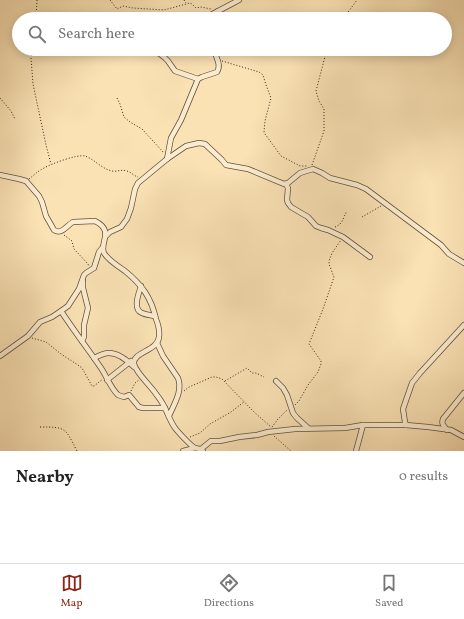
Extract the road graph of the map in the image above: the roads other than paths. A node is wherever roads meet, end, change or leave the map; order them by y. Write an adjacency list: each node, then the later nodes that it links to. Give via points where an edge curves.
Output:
1 (239, 0): 2 (street)
2 (218, 11)
3 (163, 56): 5 (street, via 175,71)
4 (216, 56): 5 (street, via 219,68 217,72)
5 (198, 79): 6 (street, via 173,133)
6 (167, 158): 8 (street, via 186,146 202,143 226,165 248,169); 9 (street, via 136,185 127,220)
7 (0, 175): 9 (street, via 26,181 39,196 46,216 57,232 64,230 73,222 93,221 98,222)
8 (286, 184): 11 (street, via 287,200 291,207 308,217 316,226 343,237); 12 (street, via 300,173 313,169 330,178 357,185 366,189)
9 (106, 236): 10 (street)
10 (103, 247): 13 (street, via 94,268 86,273); 14 (street, via 108,258)
11 (370, 257)
12 (464, 263)
13 (83, 280): 15 (street, via 68,306); 18 (street, via 88,308)
14 (141, 286): 16 (street, via 149,297); 16 (street, via 137,307 142,314)
15 (61, 311): 18 (street); 20 (street, via 40,322 28,336)
16 (155, 316): 19 (street, via 159,330)
17 (464, 325): 31 (street, via 412,383 403,409)
18 (82, 341): 21 (street)
19 (157, 343): 22 (street); 29 (street, via 178,378 180,386)
20 (0, 356)
21 (94, 358): 23 (street, via 104,353 112,353); 25 (street)
22 (135, 358): 23 (street); 24 (street)
23 (129, 362): 24 (street); 25 (street)
24 (137, 370): 28 (street)
25 (107, 379): 28 (street, via 118,395 129,395 137,406)
26 (276, 381): 32 (street, via 287,395 297,418)
27 (464, 392): 33 (street, via 443,419 443,425)
28 (165, 408): 29 (street)
29 (169, 416): 35 (street, via 175,428)
30 (363, 425): 31 (street); 32 (street, via 345,428); 38 (street)
31 (406, 425): 33 (street)
32 (308, 428): 36 (street, via 211,441)
33 (447, 430): 34 (street)
34 (464, 437)
35 (195, 448): 36 (street); 37 (street)
36 (202, 450)
37 (183, 451)
38 (356, 451)

